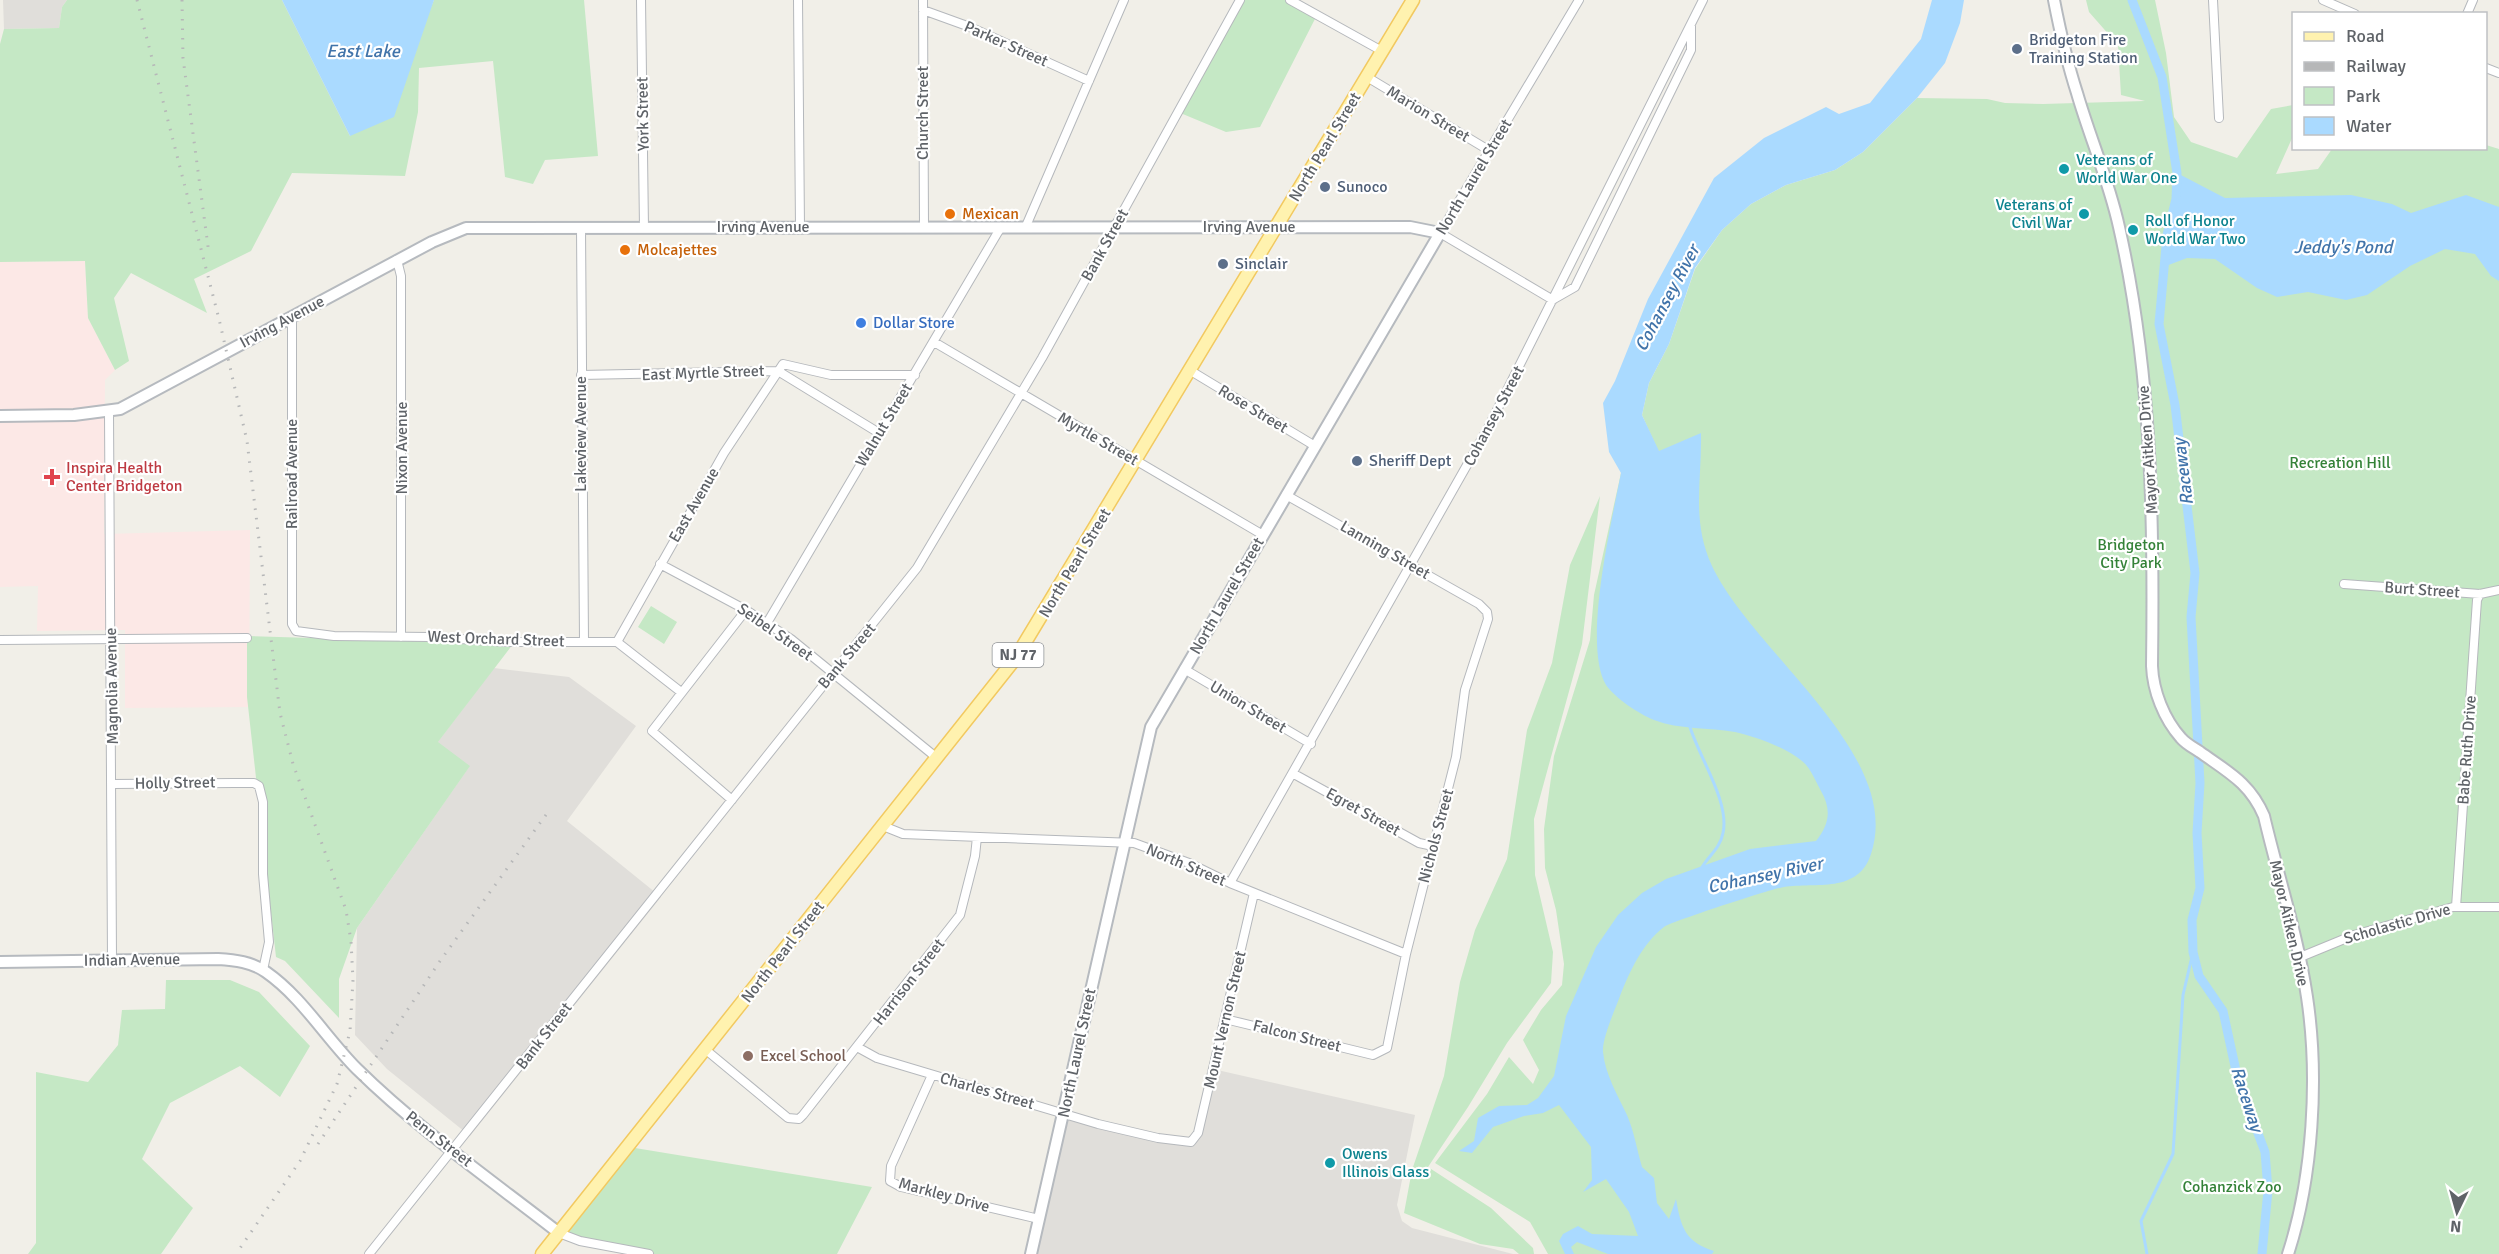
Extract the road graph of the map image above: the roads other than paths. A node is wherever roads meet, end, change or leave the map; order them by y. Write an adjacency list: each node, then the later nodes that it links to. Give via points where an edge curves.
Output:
1 (641, 0): 28 (street, York Street)
2 (798, 0): 24 (street)
3 (923, 0): 13 (street, Church Street)
4 (1124, 0): 18 (street)
5 (1240, 0): 23 (street, Bank Street)
6 (1290, 0): 16 (street)
7 (1413, 0): 16 (main road, North Pearl Street / NJ 77)
8 (1579, 0): 20 (street, North Laurel Street)
9 (1703, 0): 15 (street, Cohansey Street)
10 (2054, 0): 78 (street, Mayor Aitken Drive, via 2077,94 2112,196 2132,285 2153,492 2152,679 2163,710 2181,739 2256,796)
11 (2213, 0): 19 (street)
12 (2323, 0): 14 (street)
13 (923, 10): 18 (street, Parker Street); 21 (street, Church Street)
14 (2350, 12)
15 (1691, 24): 31 (street, Cohansey Street); 31 (street, via 1691,50 1575,287)
16 (1382, 51): 17 (main road, North Pearl Street / NJ 77)
17 (1367, 77): 20 (street, Marion Street); 26 (main road, North Pearl Street / NJ 77)
18 (1089, 81): 22 (street)
19 (2219, 118)
20 (1490, 151): 29 (street, North Laurel Street)
21 (924, 226): 24 (street, Irving Avenue); 25 (street, Irving Avenue)
22 (1026, 226): 23 (street, Irving Avenue); 25 (street, Irving Avenue)
23 (1115, 226): 26 (street, Irving Avenue); 38 (street, Bank Street)
24 (800, 227): 28 (street, Irving Avenue)
25 (1001, 227): 33 (street, Walnut Street)
26 (1277, 227): 29 (street, Irving Avenue, via 1410,227); 35 (main road, North Pearl Street / NJ 77)
27 (581, 228): 28 (street, Irving Avenue); 30 (street, Irving Avenue, via 466,228); 36 (street, Lakeview Avenue)
28 (644, 228)
29 (1440, 233): 31 (street, Irving Avenue); 42 (street, North Laurel Street)
30 (397, 260): 32 (street, Irving Avenue); 55 (street, Nixon Avenue, via 401,276)
31 (1552, 300): 47 (street, Cohansey Street, via 1488,429)
32 (292, 317): 39 (street, Irving Avenue); 54 (street, Railroad Avenue)
33 (934, 342): 37 (street, Walnut Street); 38 (street, Myrtle Street)
34 (778, 371): 36 (street, East Myrtle Street); 37 (street, via 783,364 831,375); 41 (street, East Myrtle Street); 46 (street, East Avenue, via 724,453)
35 (1191, 372): 42 (street, Rose Street); 43 (main road, North Pearl Street / NJ 77)
36 (581, 375): 59 (street, Lakeview Avenue)
37 (915, 375): 41 (street, Walnut Street)
38 (1020, 394): 43 (street, Myrtle Street); 62 (street, Bank Street, via 917,568)
39 (110, 412): 40 (street, Irving Avenue); 57 (street, Magnolia Avenue)
40 (0, 416)
41 (879, 433): 53 (street, Walnut Street)
42 (1314, 446): 44 (street, North Laurel Street)
43 (1136, 462): 45 (street, Myrtle Street); 65 (main road, North Pearl Street / NJ 77, via 1020,652)
44 (1286, 495): 45 (street, North Laurel Street); 47 (street, Lanning Street)
45 (1263, 535): 61 (street, North Laurel Street)
46 (660, 564): 52 (street, Seibel Street); 60 (street, East Avenue)
47 (1412, 565): 51 (street, Lanning Street); 64 (street, Cohansey Street)
48 (2344, 584): 50 (street, Burt Street)
49 (2499, 590): 50 (street, Burt Street)
50 (2480, 594): 75 (street, Babe Ruth Drive)
51 (1483, 608): 72 (street, Nichols Street, via 1488,619 1466,690 1456,757)
52 (746, 610): 53 (street, Seibel Street); 63 (street)
53 (767, 623): 62 (street, Seibel Street)
54 (295, 630): 55 (street, West Orchard Street, via 334,636)
55 (401, 637): 59 (street, West Orchard Street)
56 (247, 638): 57 (street)
57 (111, 639): 58 (street); 67 (street, Magnolia Avenue)
58 (0, 640)
59 (584, 641): 60 (street, West Orchard Street)
60 (617, 642): 63 (street)
61 (1184, 669): 64 (street, Union Street); 71 (street, North Laurel Street, via 1148,737)
62 (832, 674): 65 (street, Seibel Street); 68 (street, Bank Street)
63 (681, 692): 68 (street, via 652,731)
64 (1311, 744): 66 (street, Cohansey Street)
65 (937, 758): 69 (main road, North Pearl Street / NJ 77)
66 (1294, 774): 72 (street, Egret Street, via 1419,843); 73 (street, Cohansey Street)
67 (113, 784): 79 (street, Magnolia Avenue); 81 (street, Holly Street, via 257,784 263,802 264,896 269,942)
68 (732, 800): 89 (street, Bank Street)
69 (883, 826): 70 (street, North Street, via 903,834); 84 (main road, North Pearl Street / NJ 77)
70 (977, 837): 71 (street, North Street); 83 (street, Harrison Street, via 960,915)
71 (1124, 843): 73 (street, North Street, via 1156,850); 87 (street, North Laurel Street)
72 (1433, 846): 77 (street, Nichols Street)
73 (1230, 883): 74 (street, North Street)
74 (1254, 893): 77 (street, North Street); 82 (street, Mount Vernon Street)
75 (2457, 907): 76 (street, Scholastic Drive); 78 (street, Scholastic Drive, via 2354,935)
76 (2499, 907)
77 (1406, 954): 85 (street, Nichols Street, via 1390,1041 1381,1053)
78 (2298, 958): 96 (street, Mayor Aitken Drive, via 2307,997 2312,1106 2303,1185)
79 (112, 960): 80 (street, Indian Avenue); 81 (street, Indian Avenue, via 232,960)
80 (0, 962)
81 (263, 970): 89 (street, Penn Street, via 283,986 356,1068)
82 (1225, 1019): 85 (street, Falcon Street); 88 (street, Mount Vernon Street, via 1198,1133)
83 (857, 1047): 84 (street, Harrison Street, via 799,1119 788,1118); 86 (street, Charles Street, via 877,1058)
84 (706, 1050): 91 (main road, North Pearl Street / NJ 77)
85 (1369, 1054)
86 (932, 1075): 87 (street, Charles Street); 90 (street, Markley Drive, via 891,1166 890,1181 901,1187)
87 (1064, 1113): 88 (street, Charles Street); 90 (street, North Laurel Street)
88 (1189, 1143)
89 (452, 1149): 91 (street, Penn Street); 92 (street, Bank Street)
90 (1039, 1219): 95 (street, North Laurel Street)
91 (559, 1233): 93 (main road, North Pearl Street / NJ 77); 94 (street, Penn Street, via 580,1241)
92 (369, 1254)
93 (542, 1254)
94 (649, 1254)
95 (1031, 1254)
96 (2288, 1254)

